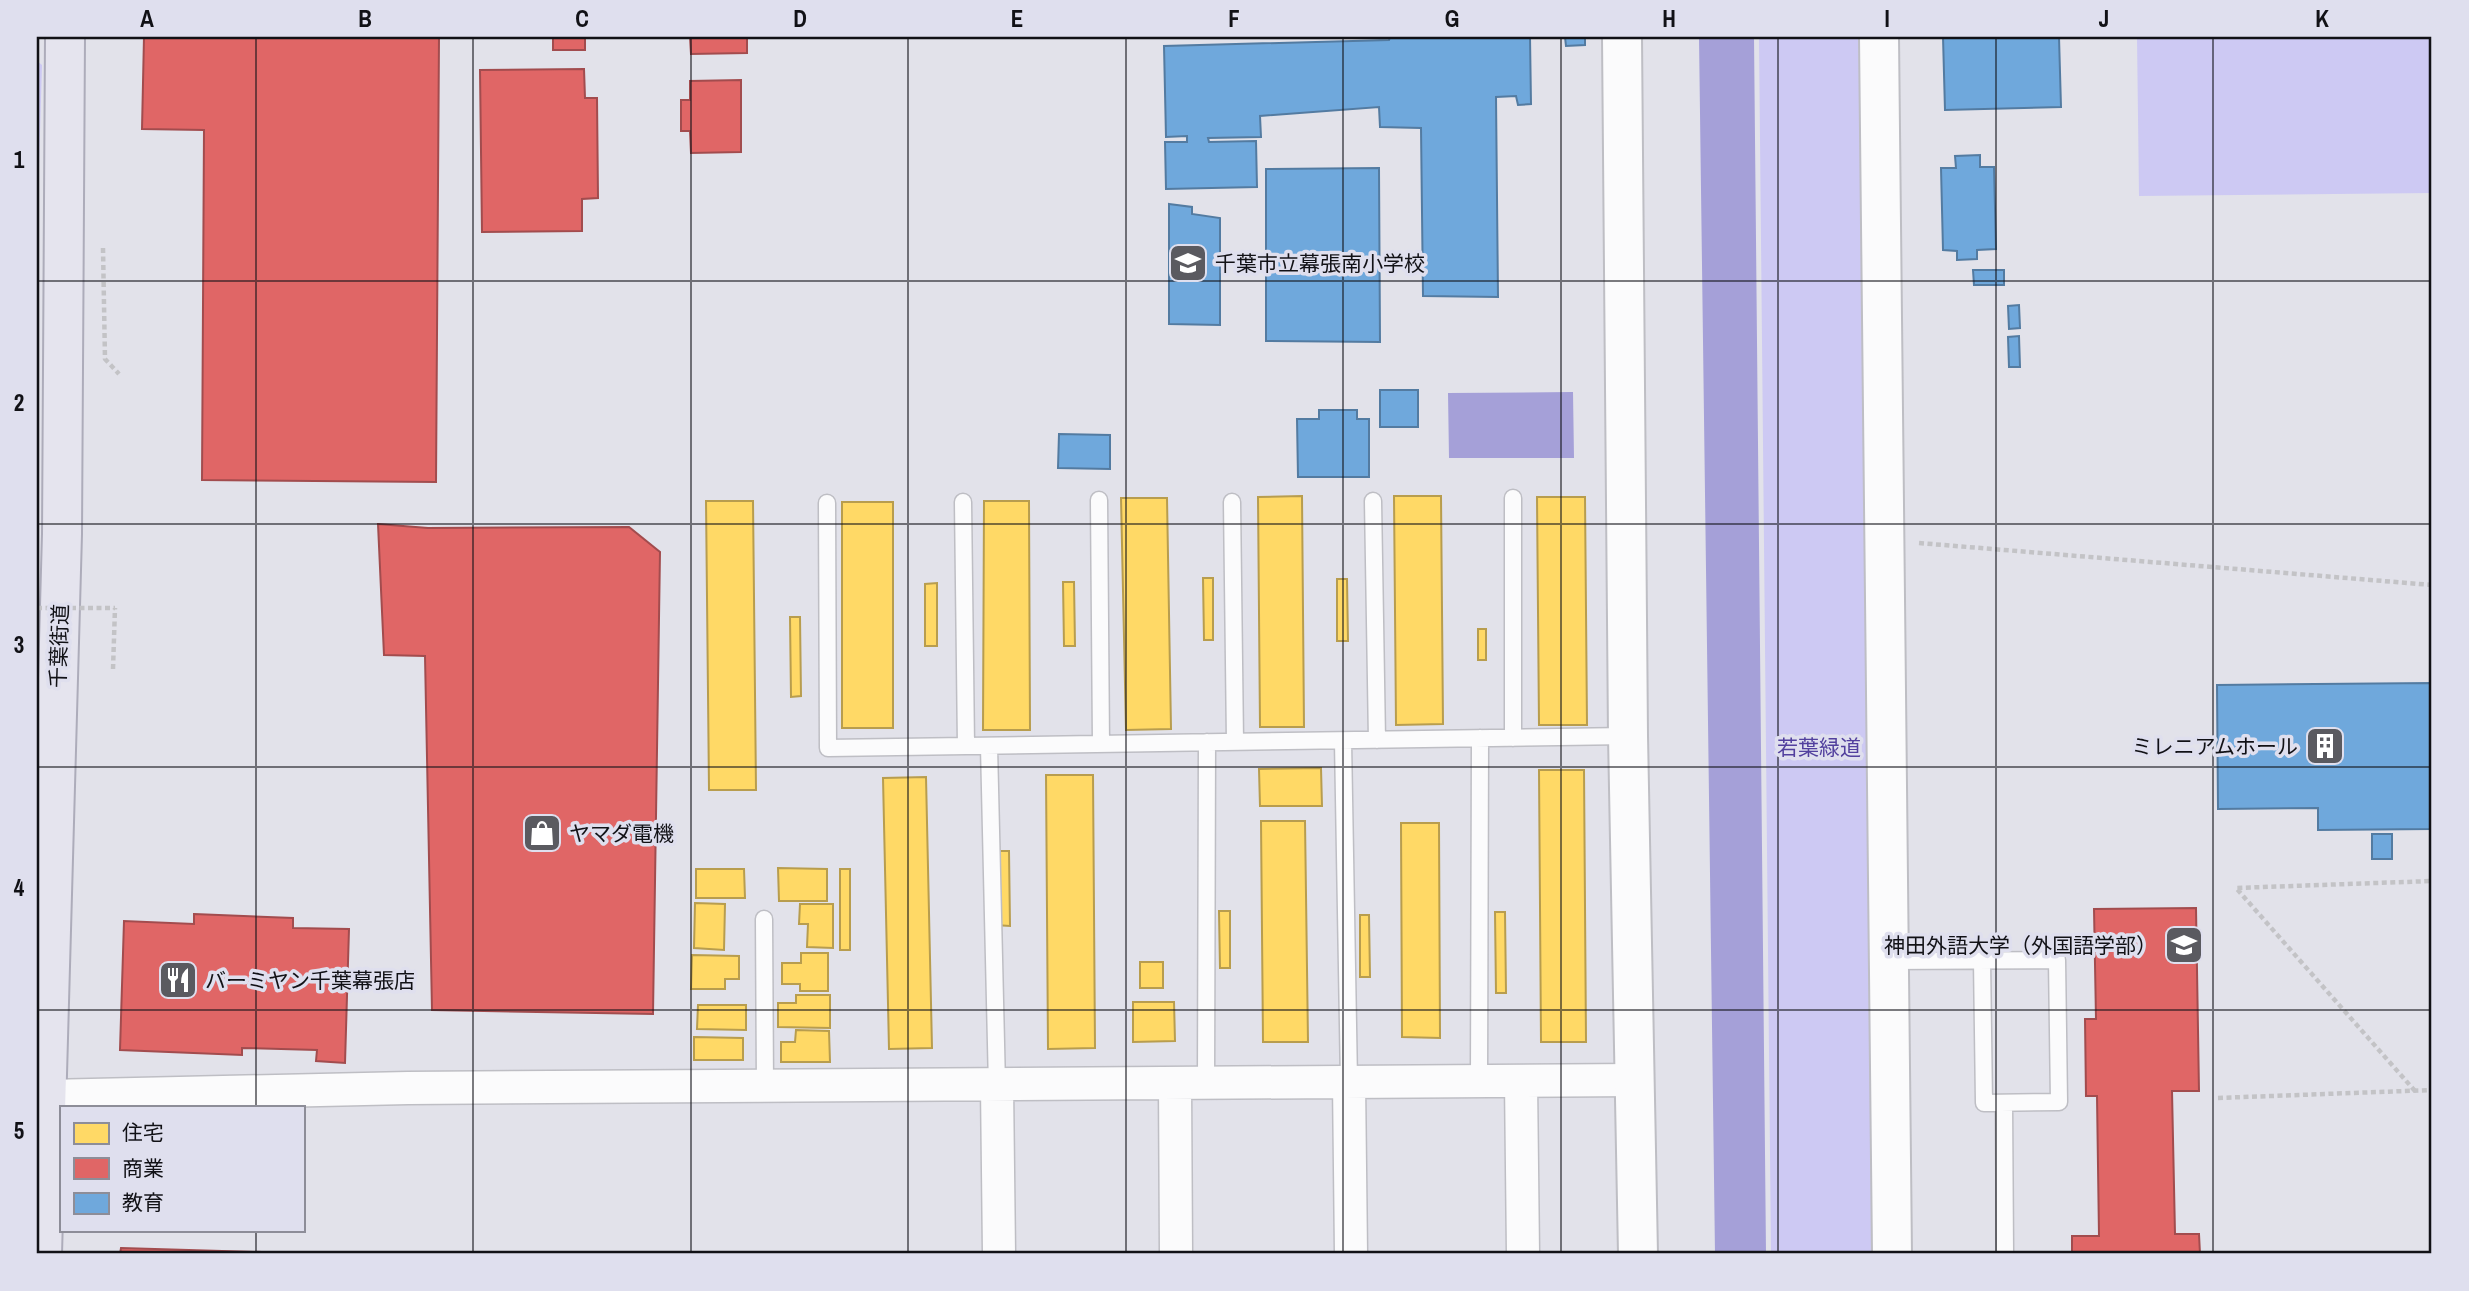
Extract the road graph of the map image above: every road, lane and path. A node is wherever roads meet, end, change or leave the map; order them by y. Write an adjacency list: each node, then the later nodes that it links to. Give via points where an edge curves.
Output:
1 (1622, 37): 14 (street)
2 (1879, 37): 27 (street)
3 (56, 38): 38 (highway, 千葉街道, via 62,534)
4 (1513, 498): 16 (lane)
5 (1099, 500): 21 (lane)
6 (1373, 501): 17 (lane)
7 (962, 502): 22 (lane)
8 (1232, 502): 20 (lane)
9 (827, 503): 22 (lane, via 828,748)
10 (1919, 542): 11 (path)
11 (2432, 585)
12 (37, 608): 13 (path, bridge, via 115,608)
13 (113, 669)
14 (1628, 736): 16 (lane); 28 (street)
15 (1480, 738): 16 (lane); 17 (lane); 30 (lane)
16 (1513, 738)
17 (1377, 740): 18 (lane)
18 (1343, 741): 20 (lane); 31 (lane)
19 (1207, 742): 20 (lane); 21 (lane); 33 (lane)
20 (1235, 742)
21 (1101, 744): 23 (lane)
22 (966, 746): 23 (lane)
23 (989, 746): 34 (lane)
24 (2432, 881): 37 (path, via 2236,888)
25 (764, 919): 35 (lane)
26 (1982, 960): 27 (lane); 40 (lane, via 1984,1103); 40 (lane, via 2057,960 2059,1102)
27 (1889, 961): 47 (street)
28 (1636, 1080): 29 (street); 46 (street)
29 (1521, 1081): 30 (street); 45 (street)
30 (1479, 1082): 31 (street)
31 (1349, 1083): 33 (street); 44 (street)
32 (1175, 1084): 33 (street); 34 (street); 43 (street)
33 (1206, 1084)
34 (997, 1086): 35 (street); 42 (street)
35 (765, 1087): 38 (street)
36 (2432, 1090): 37 (path)
37 (2415, 1091): 39 (path)
38 (47, 1096): 41 (highway, 千葉街道)
39 (2218, 1098)
40 (2004, 1103): 48 (lane)
41 (42, 1254)
42 (999, 1254)
43 (1176, 1254)
44 (1351, 1254)
45 (1523, 1254)
46 (1638, 1254)
47 (1892, 1254)
48 (2005, 1254)

